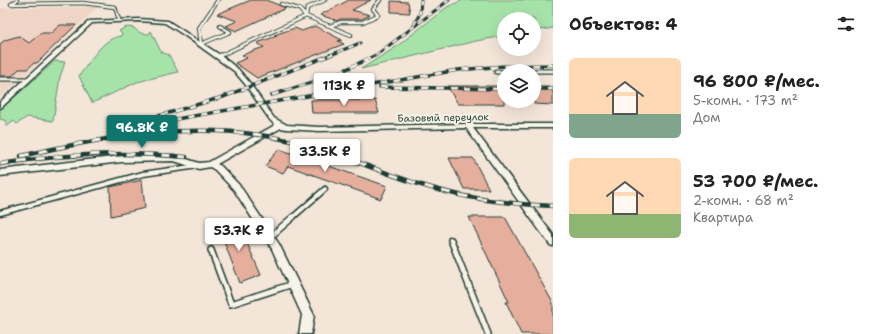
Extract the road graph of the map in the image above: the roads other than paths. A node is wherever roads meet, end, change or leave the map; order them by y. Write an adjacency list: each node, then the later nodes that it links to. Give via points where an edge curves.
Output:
1 (17, 0): 7 (lane, via 11,4 83,3 115,7)
2 (218, 0): 11 (lane, via 200,28)
3 (325, 0): 6 (lane, via 307,8)
4 (380, 0): 9 (lane, via 373,9 378,14 363,22 341,22)
5 (281, 4): 6 (lane, via 299,9)
6 (306, 16): 9 (lane); 12 (lane)
7 (119, 20): 11 (street, via 166,22); 16 (street, via 91,22)
8 (220, 26): 11 (lane, via 230,32)
9 (330, 26): 10 (lane)
10 (351, 35)
11 (201, 44): 12 (street)
12 (218, 56): 18 (street, via 241,76 272,119)
13 (553, 71): 14 (lane)
14 (541, 72)
15 (0, 79): 16 (lane)
16 (29, 79): 17 (street)
17 (0, 106)
18 (280, 125): 19 (street, Базовый переулок, via 320,129); 21 (street)
19 (468, 126): 20 (street, Базовый переулок); 28 (street)
20 (553, 126)
21 (211, 164): 22 (street); 26 (street, via 237,188)
22 (199, 166): 23 (street, via 174,158 153,158); 25 (lane, via 143,174)
23 (0, 173)
24 (325, 189): 26 (lane)
25 (0, 213)
26 (270, 238): 30 (street)
27 (452, 240): 32 (lane)
28 (553, 242)
29 (211, 250): 30 (lane, via 231,304)
30 (294, 284): 31 (street, via 308,315)
31 (305, 334)
32 (488, 334)

